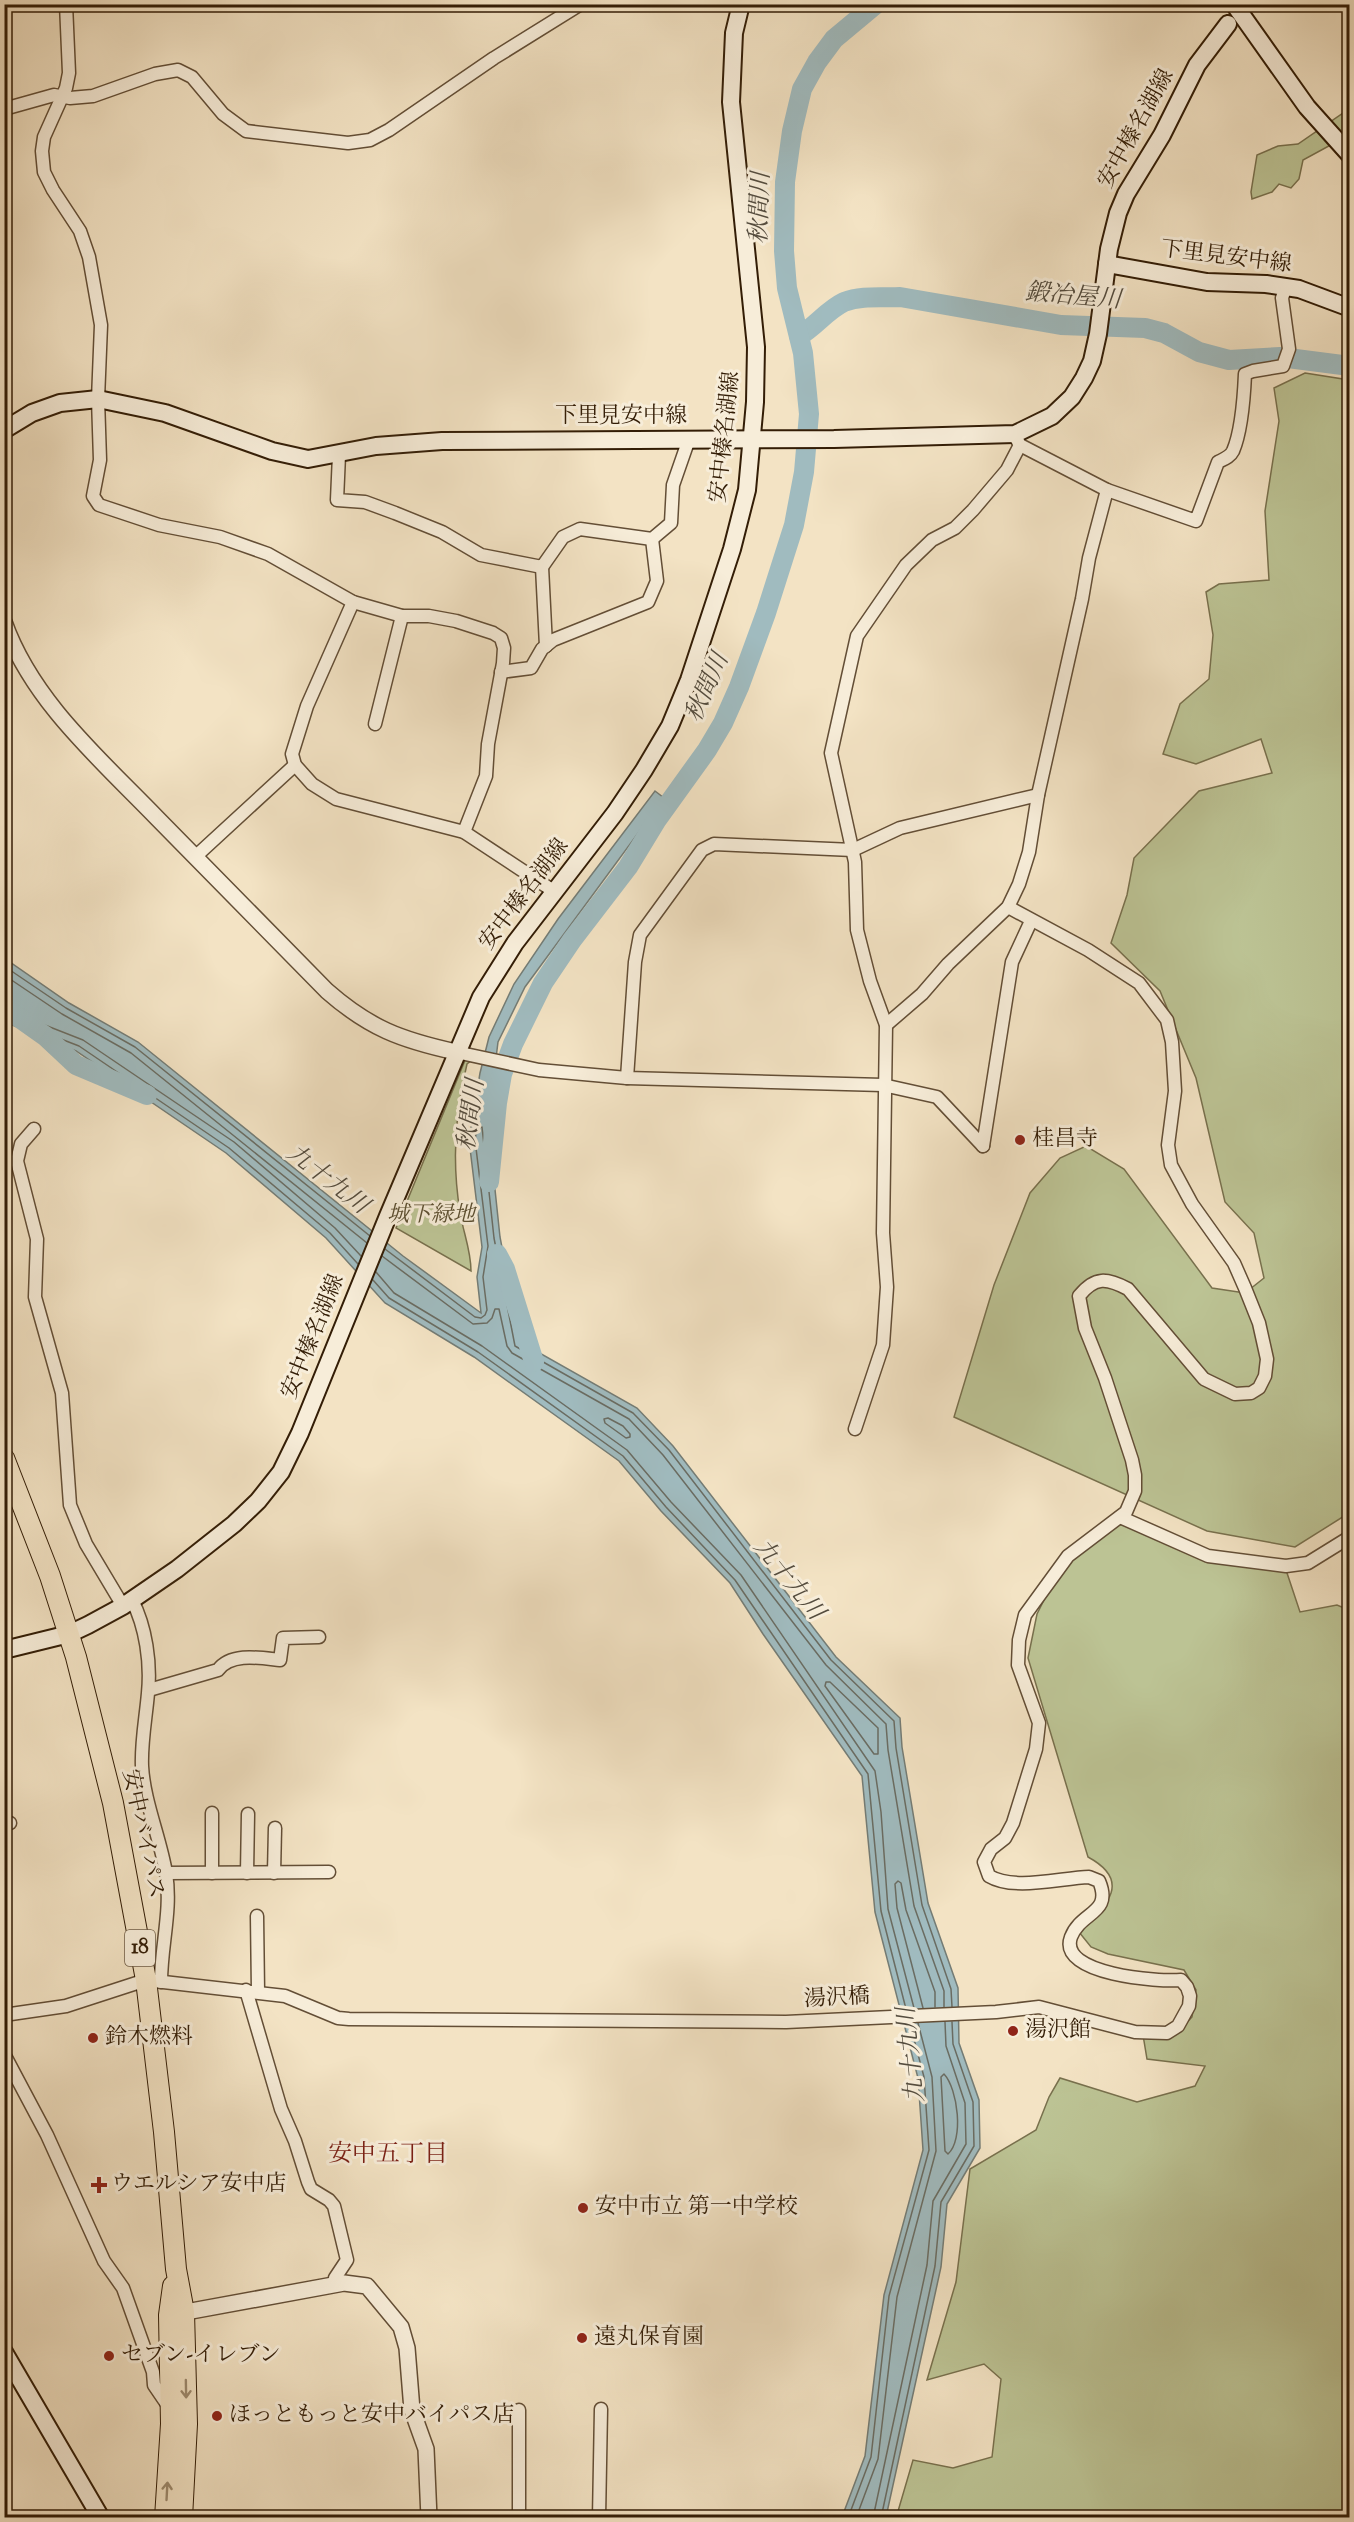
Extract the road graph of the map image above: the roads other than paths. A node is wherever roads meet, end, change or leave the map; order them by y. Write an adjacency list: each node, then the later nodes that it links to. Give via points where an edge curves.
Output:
1 (66, 4): 6 (street, via 69,73)
2 (580, 4): 6 (street, via 370,140 332,141 246,131 223,114 192,77 178,70 93,96)
3 (741, 4): 15 (main road, 安中榛名湖線, via 734,33 732,102 756,347)
4 (1234, 4): 8 (main road, via 1307,107)
5 (1228, 24): 9 (main road, 安中榛名湖線, via 1197,65 1162,135 1126,194 1112,232)
6 (62, 96): 7 (street); 12 (street, via 44,137 44,171 80,231 89,256 101,325)
7 (4, 109)
8 (1350, 154)
9 (1107, 264): 10 (main road, 下里見安中線, via 1207,282); 16 (main road, 下里見安中線, via 1092,361 1072,397)
10 (1286, 286): 11 (main road, 下里見安中線); 18 (street, via 1282,298 1289,349 1283,366 1245,374 1244,404 1233,451 1218,462 1196,521)
11 (1350, 308)
12 (98, 399): 13 (main road, 下里見安中線, via 60,403); 17 (main road, 下里見安中線, via 165,413 272,451 308,459); 21 (street, via 100,460 93,496 99,505 268,554)
13 (4, 430)
14 (689, 439): 15 (main road, 下里見安中線); 17 (main road, 下里見安中線, via 442,441 376,446); 19 (street, via 673,485 671,524)
15 (751, 439): 16 (main road, 下里見安中線); 32 (main road, 安中榛名湖線, via 747,490 732,549 670,726 633,787)
16 (1017, 440): 18 (street); 30 (street, via 1007,470 955,528 932,540 906,565 857,636 831,753)
17 (339, 455): 20 (street, via 337,500 365,502 395,513 442,532 481,555)
18 (1107, 490): 28 (street)
19 (652, 539): 20 (street, via 580,529 563,537); 24 (street, via 657,581 648,602)
20 (542, 567): 24 (street)
21 (353, 602): 22 (street); 27 (street, via 307,706 292,754)
22 (402, 616): 25 (street, via 456,621 493,633 504,648); 26 (street)
23 (4, 622): 31 (street, via 39,691)
24 (546, 646): 25 (street, via 531,668)
25 (501, 672): 29 (street, via 486,776)
26 (375, 724)
27 (295, 765): 29 (street, via 312,784 336,799); 31 (street)
28 (1038, 795): 30 (street, via 900,828); 33 (street, via 1029,852)
29 (464, 832): 32 (street)
30 (853, 849): 35 (street, via 856,930); 37 (street, via 714,844 702,850 640,935)
31 (195, 856): 36 (street, via 349,1010 372,1026 399,1037)
32 (555, 892): 36 (main road, 安中榛名湖線, via 495,973)
33 (1008, 907): 34 (street); 35 (street)
34 (1031, 921): 38 (street, via 1011,962 983,1146 937,1097); 42 (street, via 1088,950 1139,983 1167,1020 1175,1091 1168,1144 1172,1165 1192,1204 1234,1263 1258,1323 1267,1359 1259,1388 1243,1394 1222,1389 1204,1379 1128,1289 1101,1280 1089,1284 1080,1296 1080,1312 1135,1475 1131,1503)
35 (886, 1025): 38 (street)
36 (456, 1052): 37 (street, via 539,1070); 44 (main road, 安中榛名湖線, via 291,1454 271,1486 234,1524)
37 (627, 1078): 38 (street)
38 (884, 1085): 40 (street, via 883,1233 887,1287 883,1345)
39 (33, 1129): 44 (street, via 21,1144 17,1161 37,1239 35,1297 62,1393 70,1505 86,1544)
40 (855, 1429)
41 (4, 1458): 45 (highway, 安中バイパス / 18)
42 (1120, 1517): 43 (street, via 1208,1556 1286,1566 1308,1563); 59 (street, 湯沢橋, via 1068,1556 1025,1615 1018,1665 1039,1723 1036,1749 1013,1823 984,1862 989,1876 1019,1884 1089,1877 1099,1881 1104,1896 1101,1906 1084,1918 1070,1939 1072,1950 1077,1958 1098,1970 1153,1980 1181,1980 1187,1987 1189,2006 1178,2026 1167,2033 1135,2032 1039,2007 789,2022 349,2019 285,1996)
43 (1350, 1538)
44 (127, 1603): 45 (main road, 安中榛名湖線); 48 (street, via 142,1625)
45 (69, 1634): 47 (main road, 安中榛名湖線); 58 (highway, 安中バイパス / 18)
46 (319, 1637): 48 (street, via 283,1638 280,1660 246,1656 221,1665 218,1670)
47 (4, 1650)
48 (148, 1690): 53 (street, via 142,1770)
49 (212, 1813): 54 (street)
50 (248, 1814): 55 (street)
51 (275, 1828): 56 (street)
52 (329, 1872): 56 (street)
53 (166, 1873): 54 (street); 58 (street, via 169,1906)
54 (212, 1873): 55 (street)
55 (247, 1873): 56 (street)
56 (274, 1873)
57 (257, 1916): 59 (street)
58 (154, 1981): 59 (street, 湯沢橋); 60 (street, via 66,2006); 63 (highway, 安中バイパス / 18)
59 (252, 1991): 62 (street, via 281,2109 308,2182 311,2189 329,2200 338,2214 347,2260 335,2278)
60 (4, 2015)
61 (4, 2054): 65 (street, via 47,2135 104,2260 123,2288 153,2372 154,2385)
62 (335, 2285): 63 (street); 71 (street, via 367,2286 401,2327 407,2348 412,2410 426,2449)
63 (176, 2314): 65 (highway, 安中バイパス / 18); 70 (highway, 安中バイパス / 18, one-way to 70, via 187,2424)
64 (4, 2352): 68 (main road)
65 (170, 2409): 69 (highway, 安中バイパス / 18, one-way to 65)
66 (601, 2409): 73 (street)
67 (519, 2410): 72 (street)
68 (101, 2517)
69 (165, 2517)
70 (182, 2517)
71 (429, 2517)
72 (519, 2517)
73 (599, 2517)

